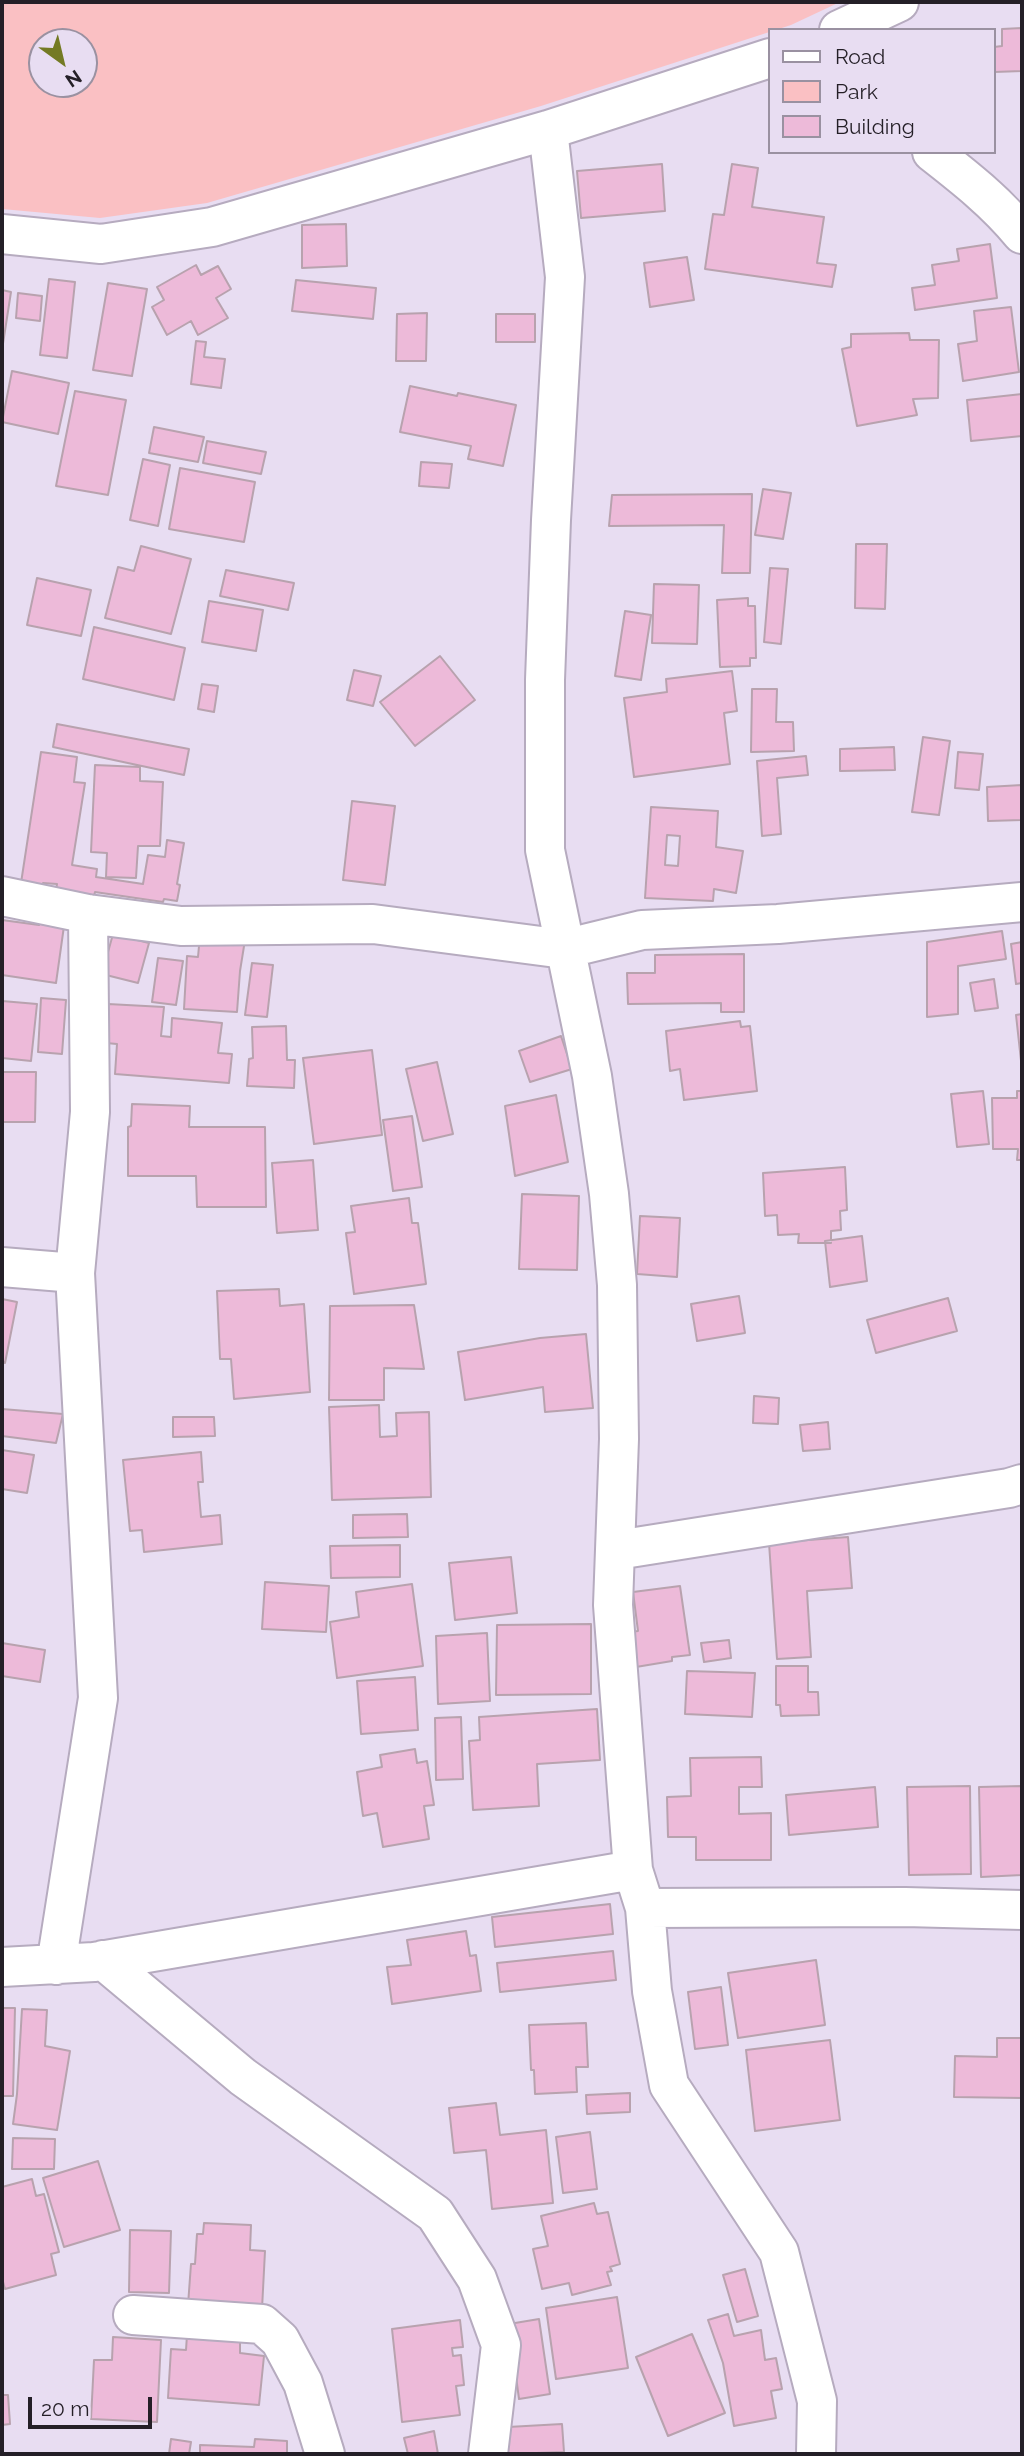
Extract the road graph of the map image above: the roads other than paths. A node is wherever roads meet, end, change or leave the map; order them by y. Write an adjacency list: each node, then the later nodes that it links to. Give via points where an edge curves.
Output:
1 (899, 2): 2 (street)
2 (843, 28)
3 (768, 59): 4 (street)
4 (548, 130): 6 (street, via 212,227 101,244); 11 (street, via 565,277 550,534 545,850)
5 (935, 154): 7 (street, via 999,208)
6 (2, 234)
7 (1022, 234)
8 (2, 896): 10 (street)
9 (1022, 902): 11 (street, via 778,924 642,930)
10 (88, 914): 11 (street, via 181,926 373,924); 13 (street, via 90,1112)
11 (565, 949): 15 (street, via 592,1076 617,1285)
12 (2, 1267): 13 (street)
13 (75, 1273): 20 (street, via 98,1698)
14 (1022, 1484): 15 (street)
15 (617, 1550): 16 (street, via 613,1605)
16 (632, 1870): 17 (street); 19 (street)
17 (645, 1909): 18 (street); 25 (street, via 652,1991 669,2085 779,2252 817,2401)
18 (1022, 1910)
19 (103, 1960): 20 (street); 24 (street, via 243,2077 435,2214 477,2279 500,2345)
20 (56, 1965): 21 (street)
21 (2, 1967)
22 (132, 2315): 23 (street, via 262,2324 280,2340 303,2383)
23 (325, 2454)
24 (488, 2454)
25 (816, 2454)

